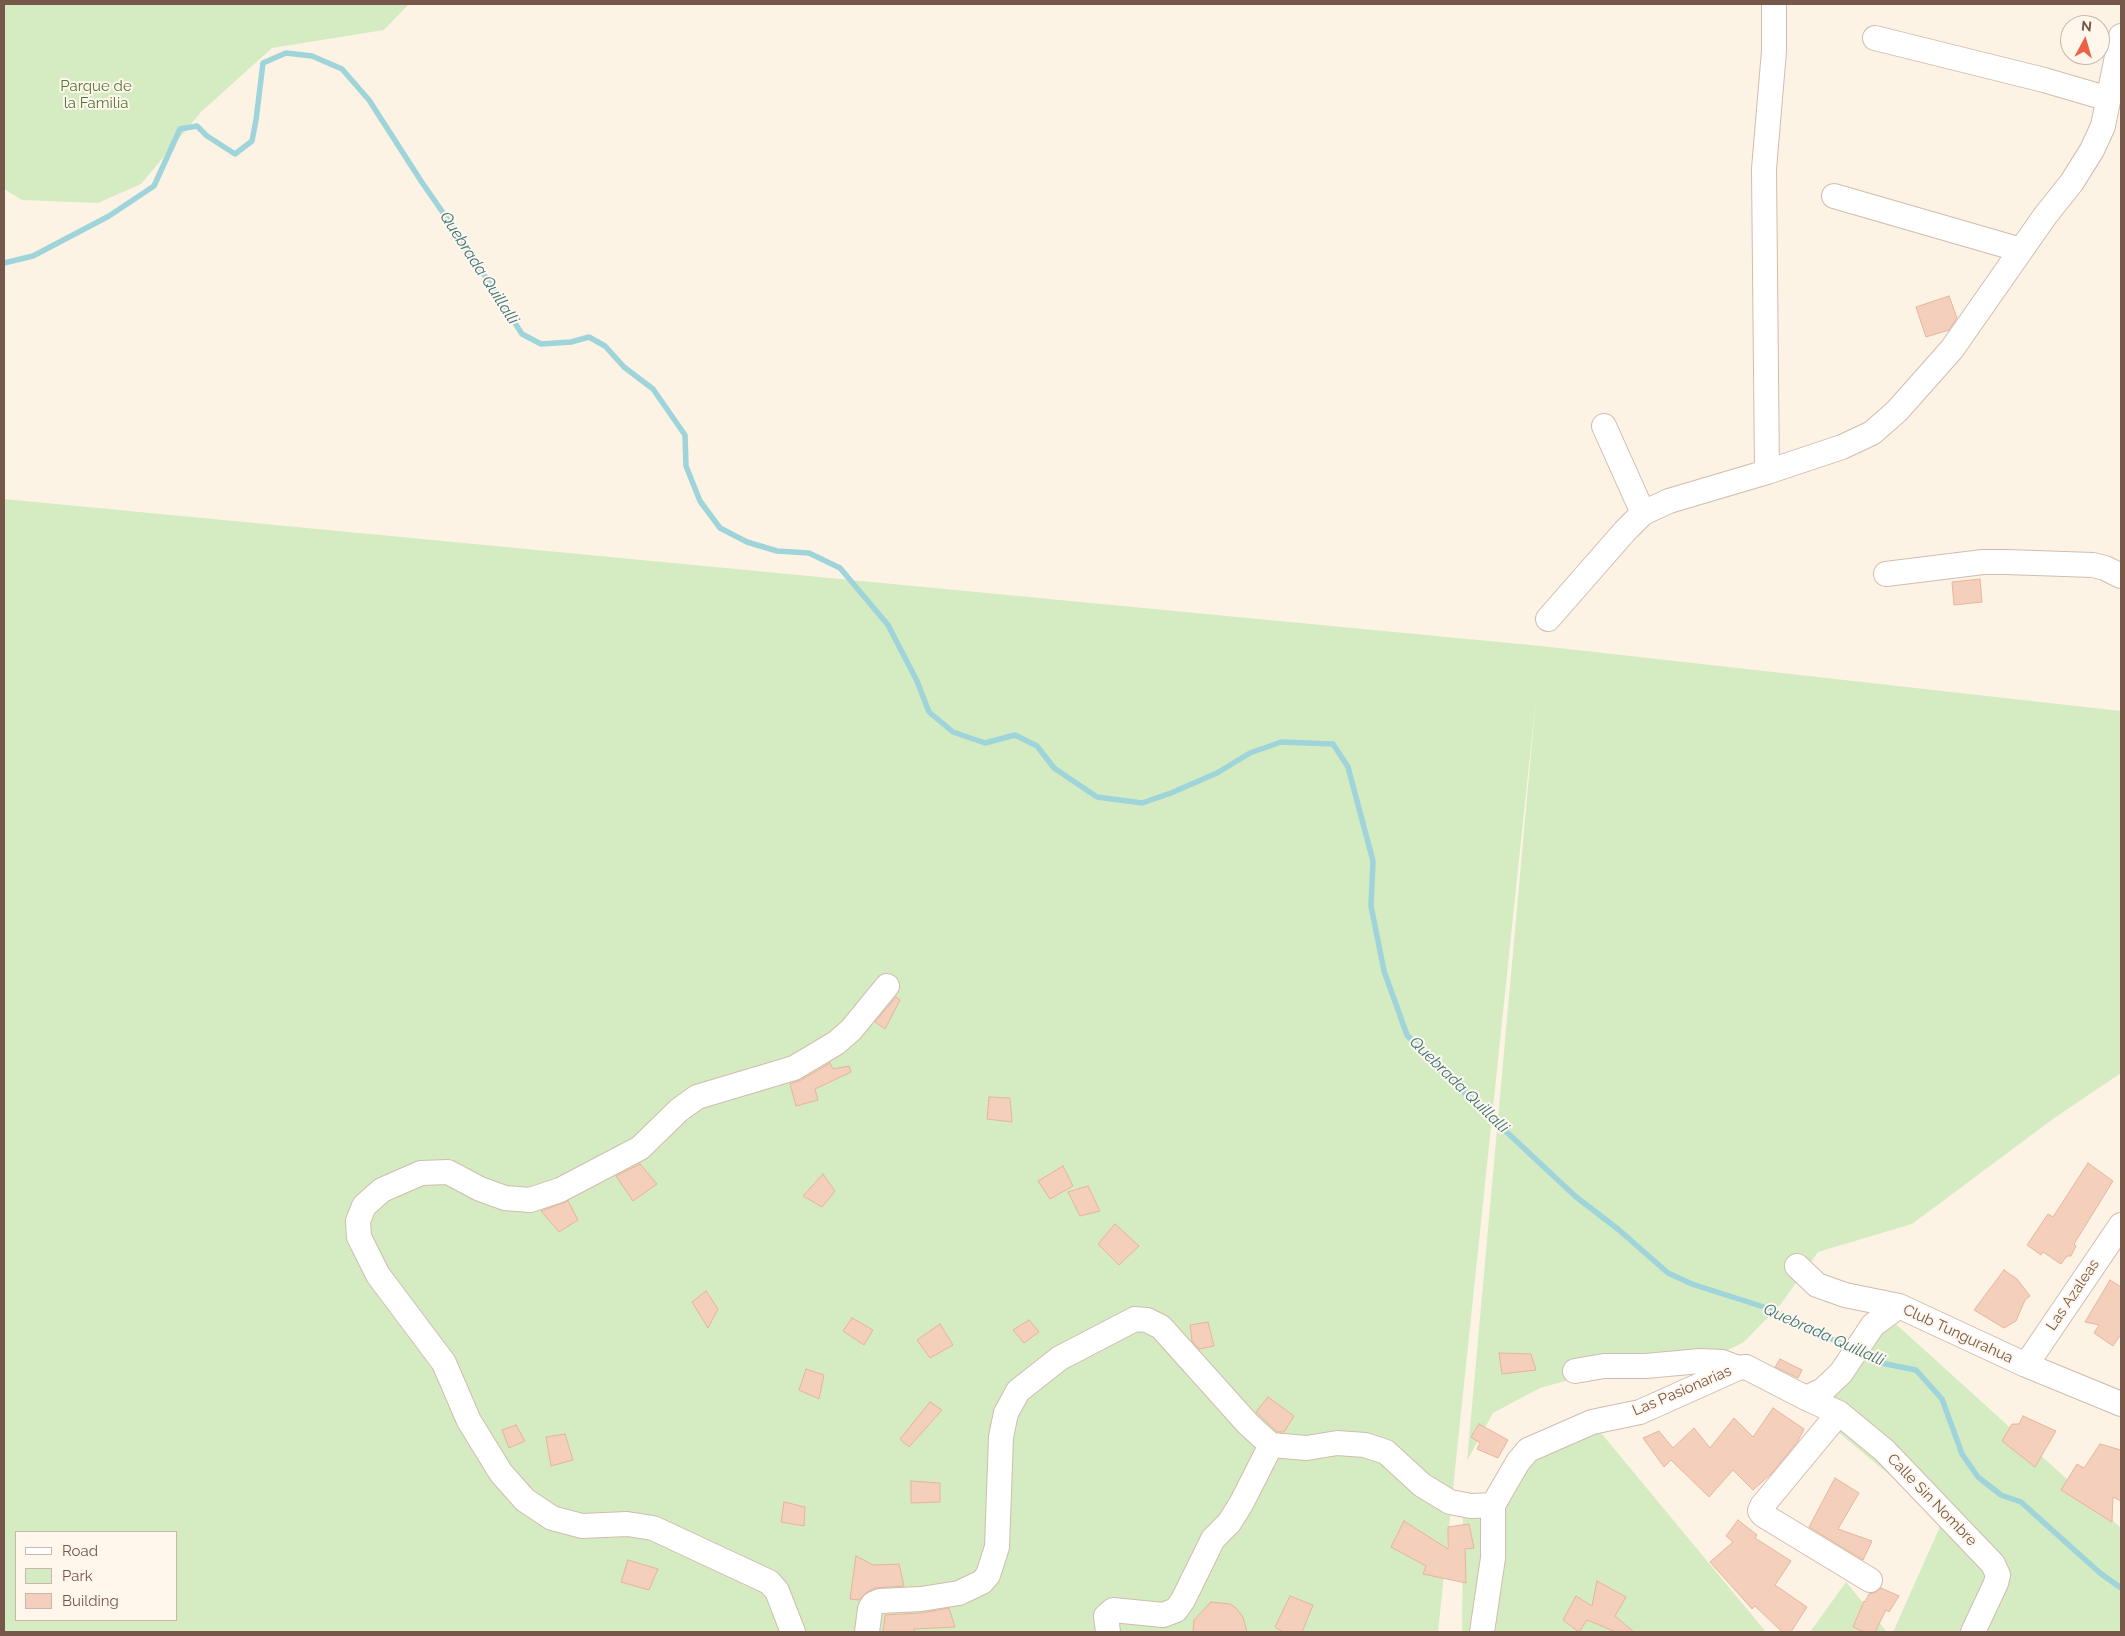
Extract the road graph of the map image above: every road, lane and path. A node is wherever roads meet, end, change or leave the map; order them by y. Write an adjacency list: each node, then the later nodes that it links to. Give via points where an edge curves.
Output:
1 (1774, 4): 8 (street, via 1774,51 1764,169)
2 (2121, 36): 4 (street)
3 (1875, 38): 4 (street)
4 (2109, 99): 6 (street, via 2103,126 2092,150)
5 (1834, 196): 6 (street)
6 (2021, 250): 8 (street, via 1952,349 1897,411 1872,433 1842,447)
7 (1604, 426): 9 (street)
8 (1767, 472): 9 (street, via 1669,501)
9 (1643, 513): 12 (street)
10 (1886, 574): 11 (street, via 2006,562 2093,565)
11 (2121, 576)
12 (1548, 619)
13 (886, 986): 26 (street, via 851,1030 836,1043 794,1068 697,1097 640,1148 560,1190 530,1200 505,1198 448,1172 421,1173 382,1190 364,1206 358,1221 359,1236 378,1275 444,1363 469,1421 501,1473 525,1500 552,1518 582,1526 627,1524 653,1528 769,1582 777,1591)
14 (2121, 1225): 17 (street, Las Azaleas)
15 (1797, 1266): 16 (street, Club Tungurahua, via 1818,1285)
16 (1899, 1306): 17 (street, Club Tungurahua); 20 (street, via 1873,1325 1841,1373 1823,1390)
17 (2026, 1365): 21 (street, Club Tungurahua)
18 (1738, 1368): 19 (street, via 1722,1362 1700,1360); 20 (street, Las Pasionarias, via 1746,1367); 24 (street, Las Pasionarias, via 1640,1412 1592,1422 1528,1450)
19 (1575, 1371)
20 (1806, 1398): 22 (street, Calle Sin Nombre)
21 (2121, 1404)
22 (1839, 1412): 25 (street, via 1760,1511); 30 (street, Calle Sin Nombre, via 1885,1451 1994,1564 1998,1574 1996,1583)
23 (1271, 1445): 24 (street, via 1307,1448 1337,1443 1365,1445 1386,1452 1422,1485 1450,1502 1471,1506); 27 (street, via 1248,1424 1161,1327 1148,1320 1135,1319 1060,1358 1018,1390 1006,1413 1001,1437 997,1547 988,1576 959,1592 872,1604); 28 (street, via 1242,1504 1213,1538 1176,1610 1163,1615 1113,1610 1106,1616)
24 (1493, 1505): 29 (street, via 1493,1558)
25 (1870, 1580)
26 (793, 1632)
27 (867, 1632)
28 (1108, 1632)
29 (1482, 1632)
30 (1973, 1632)

